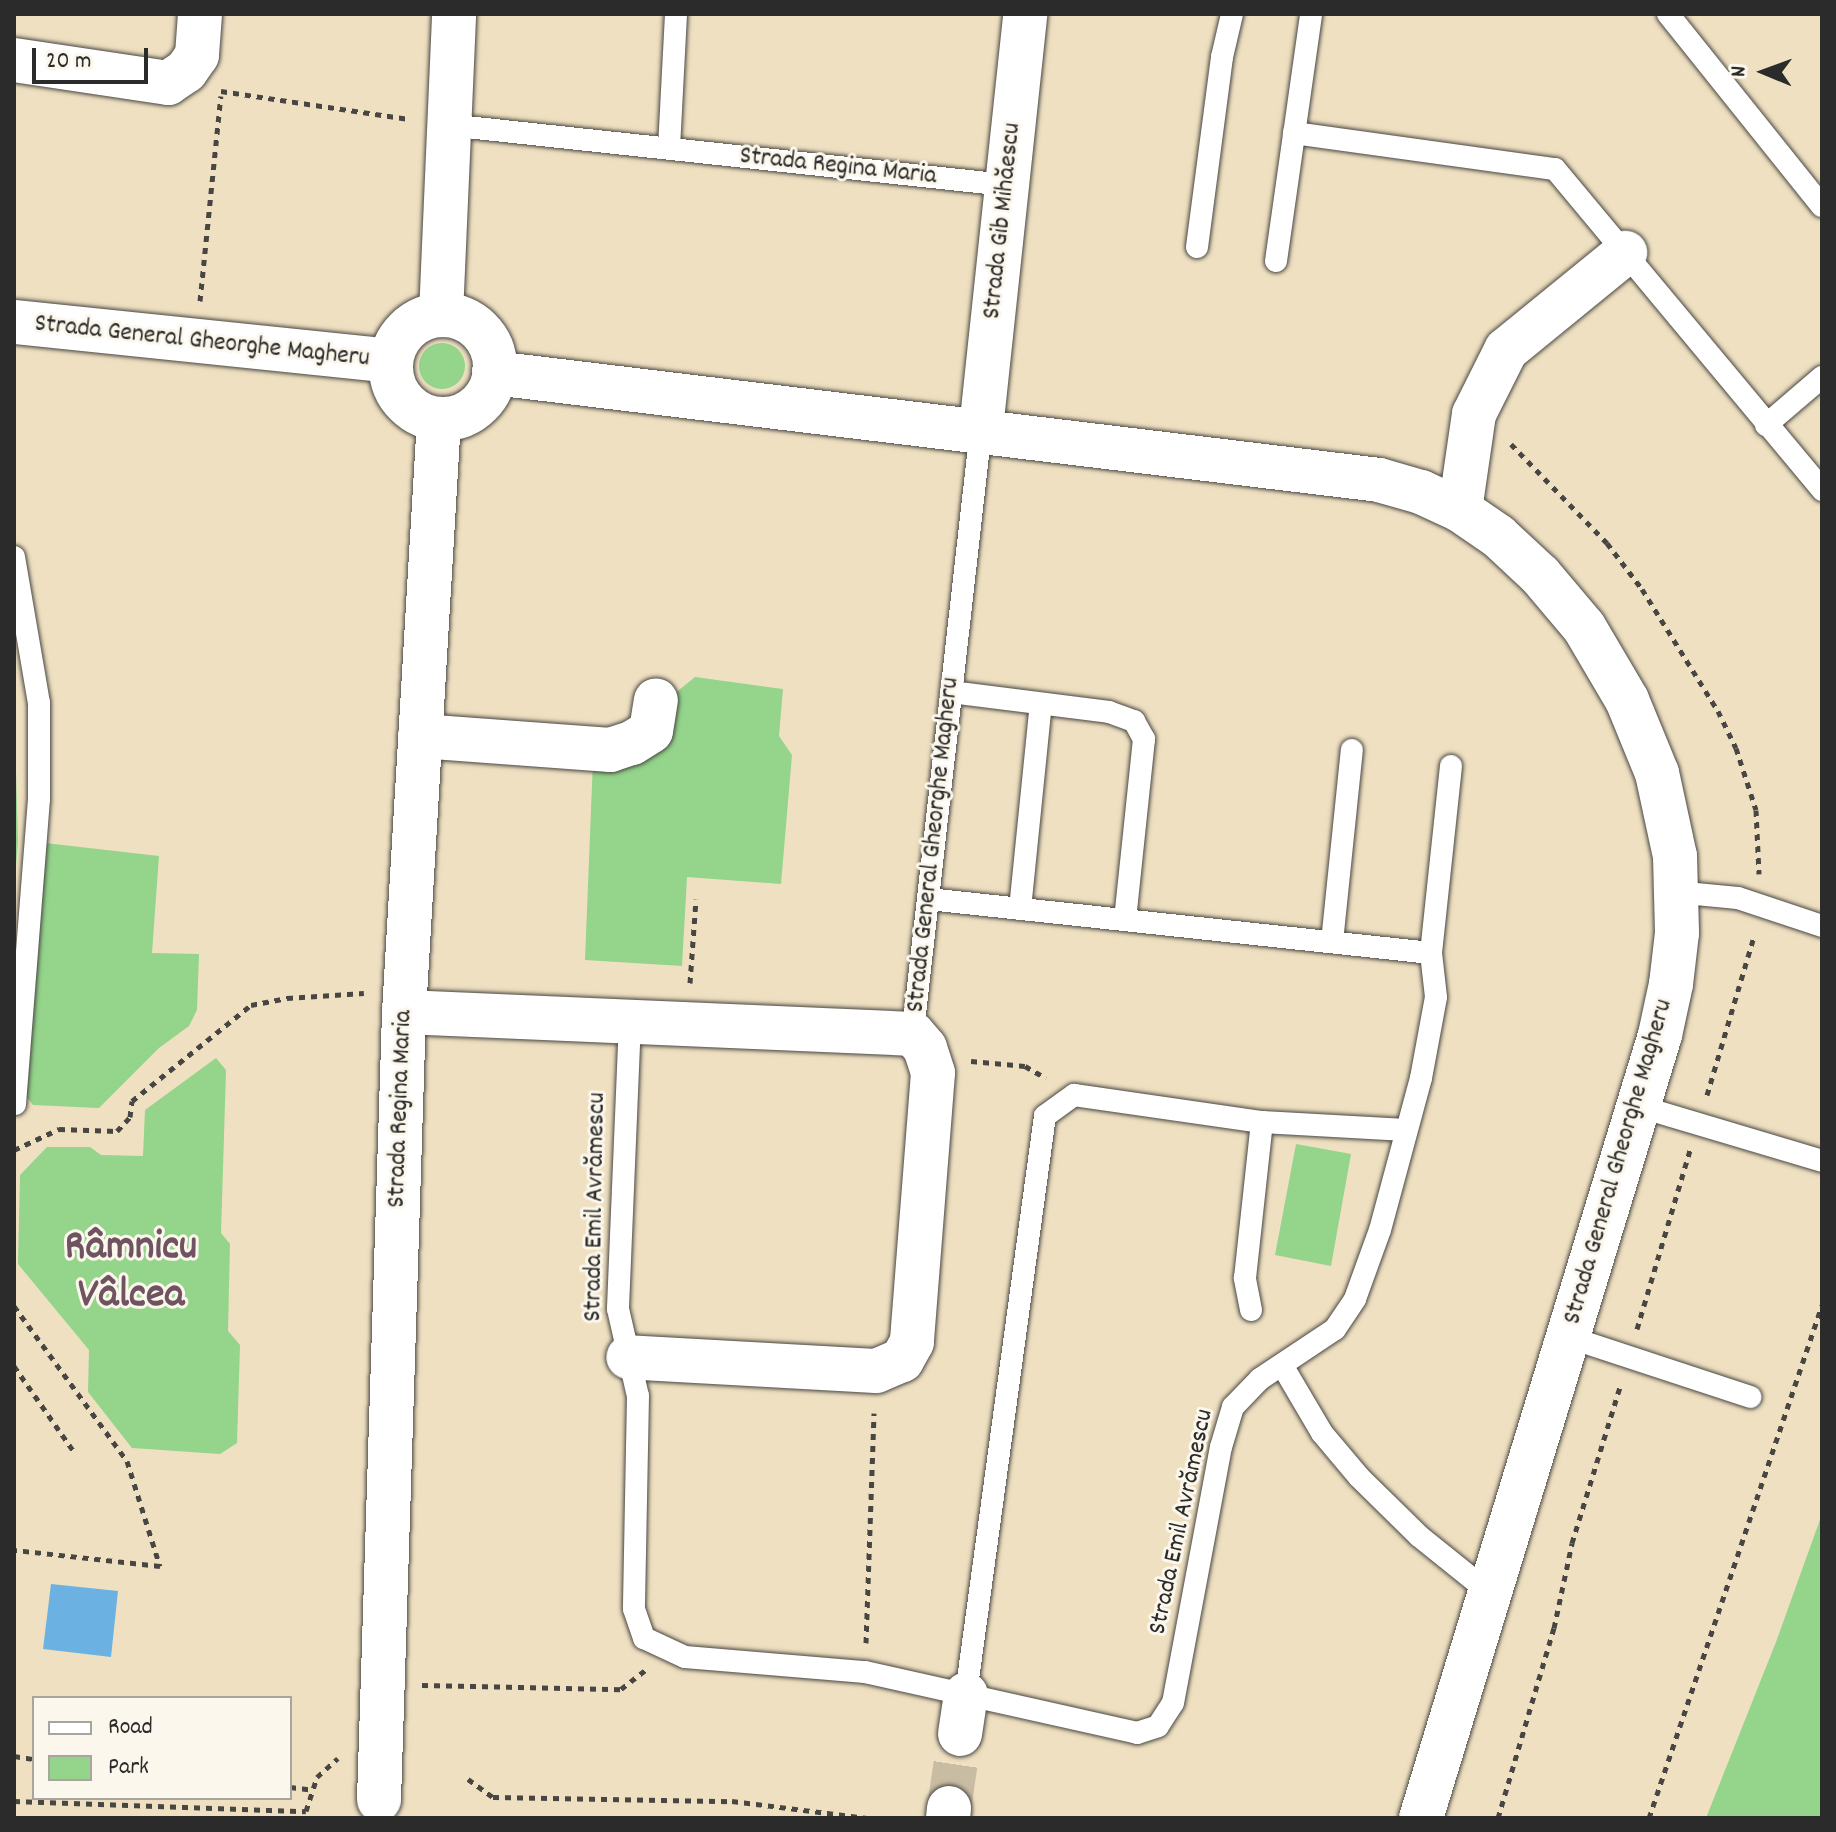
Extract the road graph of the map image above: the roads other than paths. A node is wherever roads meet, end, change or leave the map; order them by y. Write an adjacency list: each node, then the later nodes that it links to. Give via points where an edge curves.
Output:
1 (200, 14): 8 (street, via 197,55 168,83)
2 (454, 14): 9 (street)
3 (676, 14): 11 (lane)
4 (1025, 14): 12 (street, Strada Gib Mihăescu)
5 (1232, 14): 14 (lane)
6 (1311, 14): 10 (lane)
7 (1668, 14): 13 (lane)
8 (14, 60)
9 (448, 125): 11 (lane, Strada Regina Maria); 17 (street)
10 (1294, 133): 15 (lane, via 1555,169); 16 (lane)
11 (669, 148): 12 (lane, Strada Regina Maria)
12 (1006, 185): 24 (street, Strada Gib Mihăescu)
13 (1822, 206)
14 (1197, 247)
15 (1625, 253): 23 (lane); 26 (street, via 1506,350 1474,414)
16 (1276, 261)
17 (441, 315): 19 (street, via 413,324 402,334); 20 (street, via 470,323 482,333)
18 (14, 322): 19 (street, Strada General Gheorghe Magheru)
19 (391, 361): 22 (street, via 392,378 409,406)
20 (494, 373): 22 (street, via 480,403 454,418); 24 (street, Strada General Gheorghe Magheru)
21 (1822, 377): 23 (lane)
22 (439, 419): 31 (street, Strada Regina Maria)
23 (1766, 425): 25 (lane)
24 (981, 429): 26 (street, Strada General Gheorghe Magheru, via 1379,480); 28 (lane, Strada General Gheorghe Magheru)
25 (1822, 490)
26 (1460, 510): 34 (street, Strada General Gheorghe Magheru, via 1540,575 1584,627 1627,700 1657,773 1675,856)
27 (14, 557): 44 (lane, via 39,703 39,799)
28 (951, 692): 30 (lane); 35 (lane, Strada General Gheorghe Magheru)
29 (656, 700): 31 (street, via 651,731 610,750)
30 (1041, 704): 36 (lane); 37 (lane, via 1109,712 1134,721 1144,739)
31 (420, 736): 41 (street, Strada Regina Maria)
32 (1352, 750): 39 (lane)
33 (1451, 766): 40 (lane, Strada Emil Avrămescu)
34 (1675, 892): 38 (lane, via 1738,898); 45 (street, Strada General Gheorghe Magheru, via 1671,984)
35 (928, 899): 36 (lane); 43 (lane, Strada General Gheorghe Magheru)
36 (1020, 909): 37 (lane)
37 (1125, 920): 39 (lane)
38 (1822, 926)
39 (1332, 942): 40 (lane)
40 (1431, 953): 47 (lane, Strada Emil Avrămescu, via 1436,997)
41 (404, 1012): 42 (street); 56 (street, Strada Regina Maria)
42 (630, 1021): 43 (street); 51 (lane, Strada Emil Avrămescu, via 618,1309)
43 (918, 1049): 51 (street, Strada General Gheorghe Magheru, via 933,1073 912,1342 902,1360 876,1371)
44 (15, 1104)
45 (1638, 1106): 48 (lane); 50 (street, Strada General Gheorghe Magheru)
46 (1262, 1122): 47 (lane); 49 (lane, via 1245,1278); 55 (lane, via 1074,1095 1045,1116)
47 (1406, 1130): 52 (lane, Strada Emil Avrămescu, via 1355,1299 1335,1329)
48 (1822, 1161)
49 (1251, 1310)
50 (1568, 1337): 53 (lane); 54 (street, Strada General Gheorghe Magheru)
51 (628, 1357): 55 (lane, Strada Emil Avrămescu, via 638,1396 634,1609 644,1638 685,1657 865,1672)
52 (1282, 1365): 54 (lane, via 1322,1433 1359,1477 1419,1536); 55 (lane, Strada Emil Avrămescu, via 1245,1391 1233,1407 1173,1703 1158,1726 1137,1733)
53 (1750, 1397)
54 (1490, 1593): 57 (street, Strada General Gheorghe Magheru)
55 (963, 1714)
56 (379, 1800)
57 (1421, 1818)

